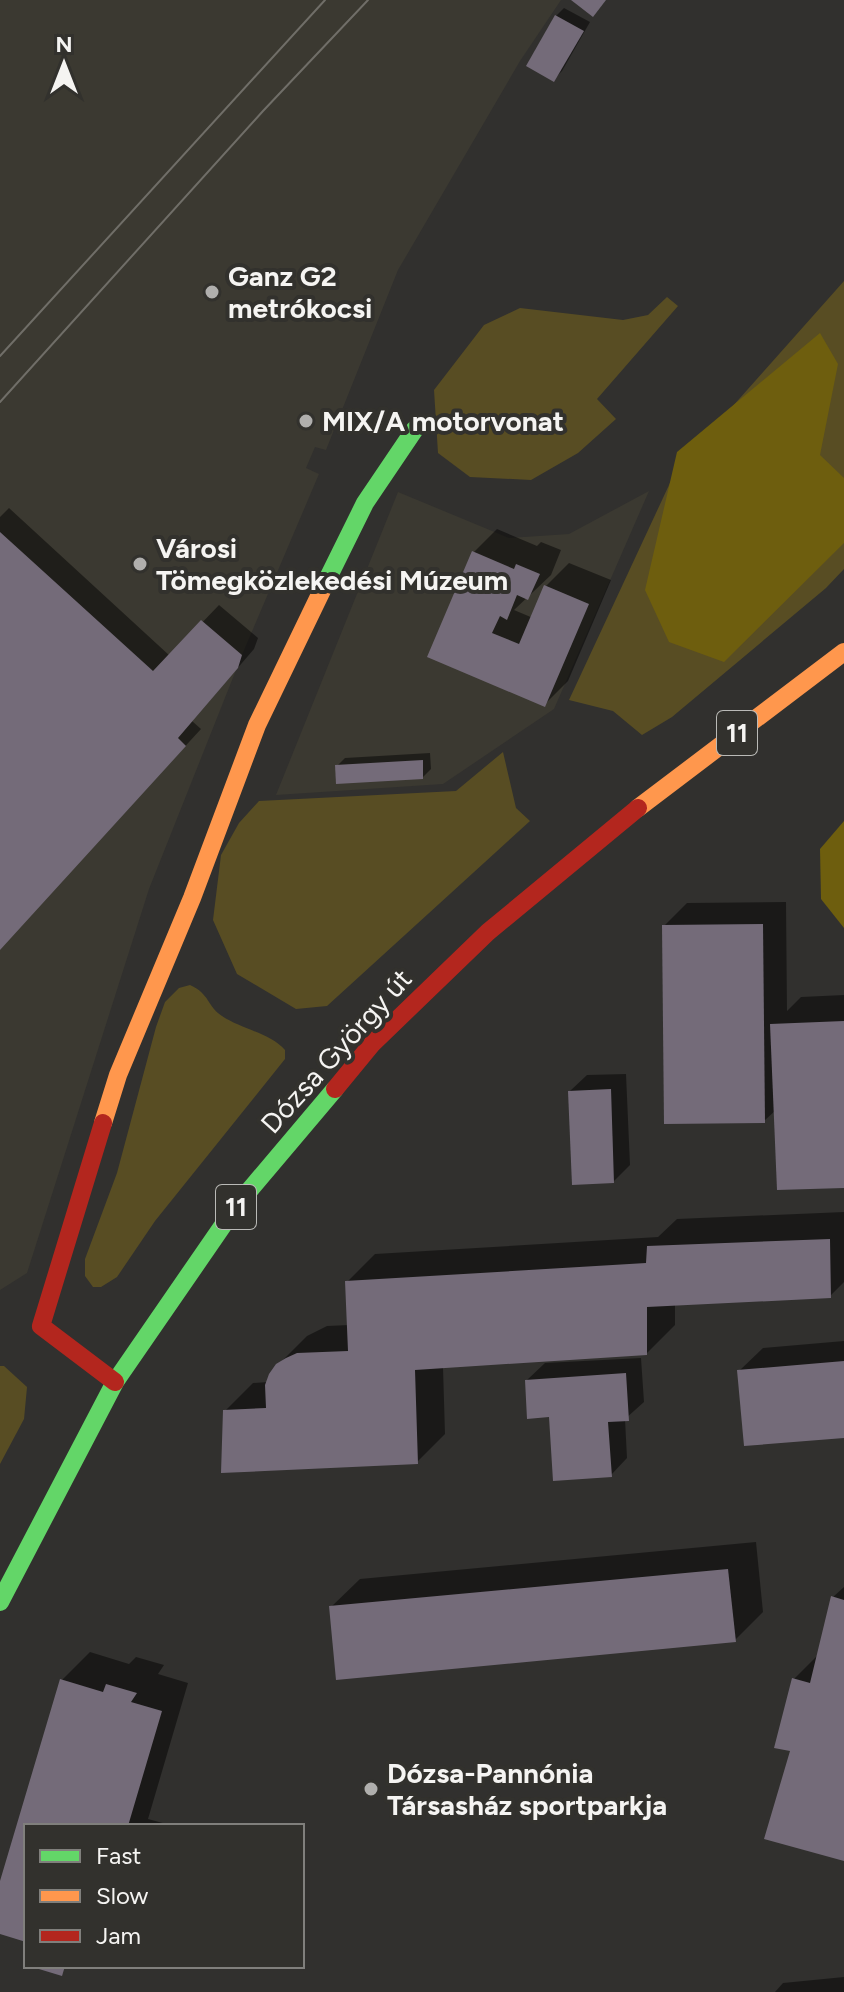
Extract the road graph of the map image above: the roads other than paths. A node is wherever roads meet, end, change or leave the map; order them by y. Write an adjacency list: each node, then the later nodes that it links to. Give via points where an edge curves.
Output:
1 (415, 429): 3 (main road, via 365,503 257,725 118,1075 41,1326)
2 (844, 652): 3 (main road, Dózsa György út / 11, via 606,833 488,932 372,1044 237,1205)
3 (115, 1382): 4 (main road, Dózsa György út / 11)
4 (0, 1602)

